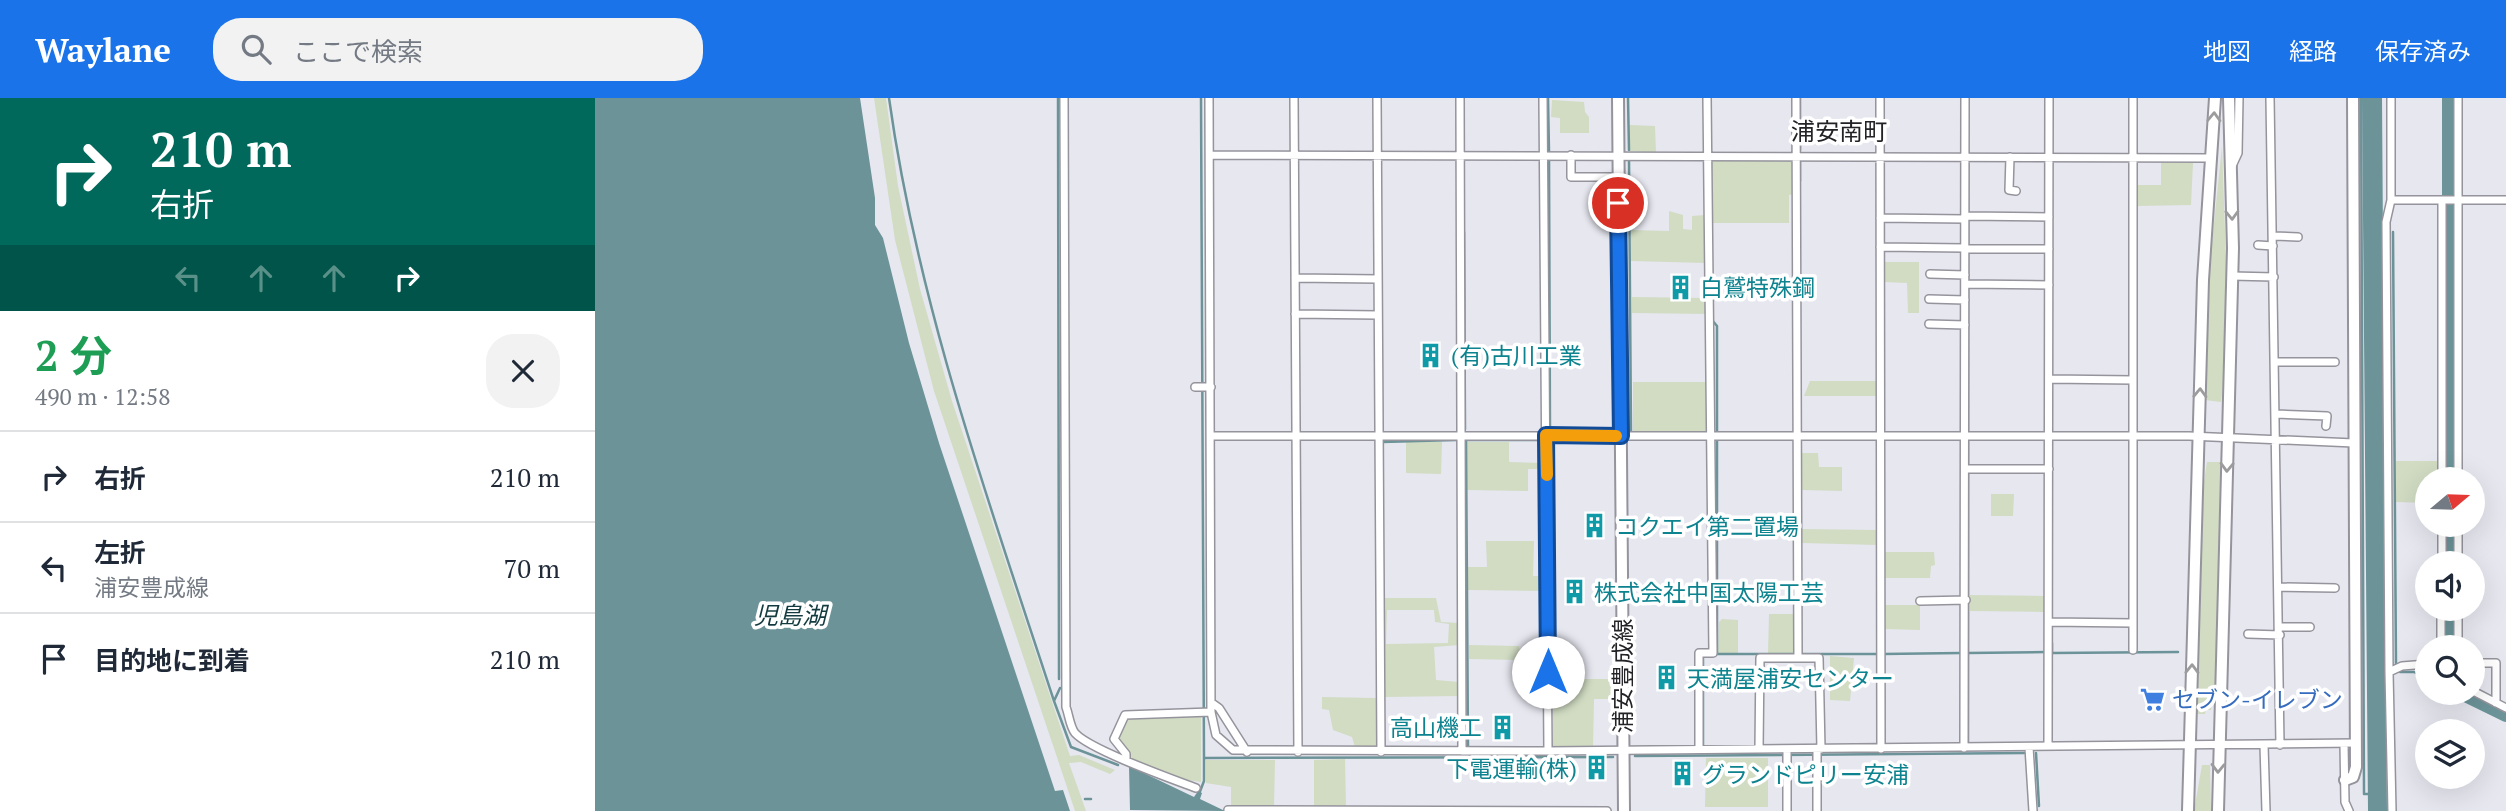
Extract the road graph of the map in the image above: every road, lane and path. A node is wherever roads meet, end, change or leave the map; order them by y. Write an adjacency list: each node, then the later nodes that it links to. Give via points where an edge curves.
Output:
1 (1064, 98): 131 (street, via 1064,694 1076,735)
2 (1209, 98): 22 (street, via 1204,113)
3 (1294, 98): 23 (street)
4 (1377, 98): 24 (street)
5 (1460, 98): 25 (street)
6 (1543, 98): 26 (street)
7 (1618, 98): 21 (street, 浦安豊成線)
8 (1707, 98): 28 (street)
9 (1796, 98): 29 (street)
10 (1880, 98): 30 (street)
11 (1965, 98): 31 (street)
12 (2049, 98): 33 (street)
13 (2133, 98): 34 (street)
14 (2215, 98): 35 (street, one-way to 14)
15 (2229, 98): 36 (street)
16 (2239, 98): 36 (street, via 2238,153)
17 (2270, 98): 46 (street)
18 (2353, 98): 88 (street)
19 (2391, 98): 39 (street)
20 (2458, 98): 41 (street)
21 (1618, 154): 27 (street); 28 (street); 37 (street, 浦安豊成線)
22 (1210, 155): 23 (street); 75 (street, via 1203,387)
23 (1294, 155): 24 (street); 57 (street)
24 (1378, 155): 25 (street); 58 (street)
25 (1460, 155): 26 (street); 78 (street)
26 (1544, 155): 27 (street); 73 (street)
27 (1571, 155): 37 (street, via 1571,177)
28 (1707, 155): 29 (street); 80 (street)
29 (1797, 156): 30 (street); 81 (street)
30 (1880, 156): 31 (street); 45 (street)
31 (1965, 157): 32 (street); 43 (street)
32 (2010, 157): 33 (street); 38 (street, via 2010,190)
33 (2049, 157): 34 (street); 44 (street)
34 (2133, 157): 35 (street); 70 (street)
35 (2212, 158): 84 (street, one-way to 35)
36 (2229, 169): 55 (street, one-way to 55)
37 (1618, 177): 79 (street, 浦安豊成線)
38 (2016, 191)
39 (2391, 200): 40 (street); 106 (street, via 2386,222)
40 (2443, 200): 41 (street); 89 (street)
41 (2457, 200): 42 (street); 90 (street)
42 (2506, 200)
43 (1967, 217): 44 (street); 45 (street); 51 (street)
44 (2049, 217): 52 (street)
45 (1882, 218): 50 (street)
46 (2273, 236): 47 (street); 49 (street)
47 (2298, 237)
48 (2258, 245): 49 (street)
49 (2273, 246): 56 (street)
50 (1882, 247): 51 (street); 85 (street)
51 (1967, 249): 52 (street); 54 (street)
52 (2049, 249): 60 (street)
53 (1930, 274): 54 (street)
54 (1965, 275): 59 (street)
55 (2232, 275): 56 (street); 86 (street)
56 (2273, 277): 67 (street)
57 (1295, 278): 58 (street); 63 (street)
58 (1378, 279): 64 (street)
59 (1967, 284): 60 (street); 62 (street)
60 (2049, 285): 69 (street)
61 (1929, 299): 62 (street)
62 (1965, 300): 66 (street)
63 (1295, 314): 64 (street); 76 (street)
64 (1378, 315): 77 (street)
65 (1929, 324): 66 (street)
66 (1965, 325): 82 (street)
67 (2275, 362): 68 (street); 71 (street)
68 (2335, 362)
69 (2051, 379): 70 (street); 74 (street)
70 (2133, 380): 83 (street)
71 (2276, 414): 72 (street, via 2326,416); 87 (street)
72 (2326, 426)
73 (1546, 435): 78 (street); 79 (street); 125 (street)
74 (2049, 435): 82 (street); 83 (street); 92 (street)
75 (1211, 436): 76 (street); 110 (street)
76 (1296, 436): 77 (street); 127 (street)
77 (1379, 436): 78 (street); 128 (street)
78 (1462, 436): 124 (street)
79 (1621, 436): 80 (street); 123 (street, 浦安豊成線)
80 (1712, 436): 81 (street); 120 (street, via 1713,653 1699,653)
81 (1797, 436): 85 (street); 103 (street)
82 (1966, 436): 85 (street); 91 (street)
83 (2133, 436): 84 (street); 98 (street)
84 (2198, 436): 86 (street); 114 (street, one-way to 84)
85 (1881, 437): 122 (street)
86 (2228, 437): 87 (street); 112 (street, one-way to 112)
87 (2277, 439): 88 (street); 93 (street)
88 (2354, 443): 111 (street)
89 (2442, 467)
90 (2458, 467)
91 (1967, 469): 92 (street); 95 (street)
92 (2049, 469): 97 (street)
93 (2279, 587): 94 (street); 100 (street)
94 (2335, 588)
95 (1966, 600): 96 (street); 119 (street)
96 (1920, 601)
97 (2049, 622): 98 (street); 117 (street)
98 (2133, 623): 102 (street)
99 (2310, 627): 100 (street)
100 (2280, 631): 101 (street); 116 (street)
101 (2248, 634)
102 (2133, 650)
103 (1798, 658): 121 (street, via 1760,658); 129 (street, via 1819,658)
104 (2485, 663): 108 (street, via 2496,663)
105 (2415, 666): 106 (street)
106 (2395, 669): 144 (street)
107 (2485, 697): 108 (street)
108 (2496, 703): 109 (street)
109 (2506, 708)
110 (1208, 710): 126 (street, via 1219,708); 126 (street, via 1223,744); 131 (street, via 1125,715 1114,740)
111 (2356, 743): 113 (street); 132 (street, via 2355,774)
112 (2219, 744): 114 (street); 115 (street); 141 (street, one-way to 141)
113 (2344, 744): 116 (street); 132 (street)
114 (2191, 745): 117 (street); 140 (street)
115 (2264, 745): 116 (street); 142 (street)
116 (2280, 745)
117 (2048, 746): 118 (street)
118 (2029, 747): 119 (street); 139 (street)
119 (1964, 748): 122 (street)
120 (1699, 749): 121 (street); 123 (street)
121 (1759, 749): 130 (street)
122 (1881, 749): 129 (street)
123 (1623, 750): 125 (street); 136 (street, 浦安豊成線)
124 (1462, 751): 125 (street); 128 (street)
125 (1548, 751)
126 (1247, 752): 127 (street)
127 (1298, 752): 128 (street)
128 (1381, 752)
129 (1818, 752): 130 (street); 138 (street)
130 (1787, 753): 137 (street)
131 (1126, 760): 133 (street)
132 (2344, 780): 143 (street)
133 (1196, 788)
134 (1228, 810): 135 (street)
135 (1607, 811)
136 (1624, 811)
137 (1787, 811)
138 (1817, 811)
139 (2033, 811)
140 (2188, 811)
141 (2218, 811)
142 (2266, 811)
143 (2350, 811)
144 (2392, 811)

